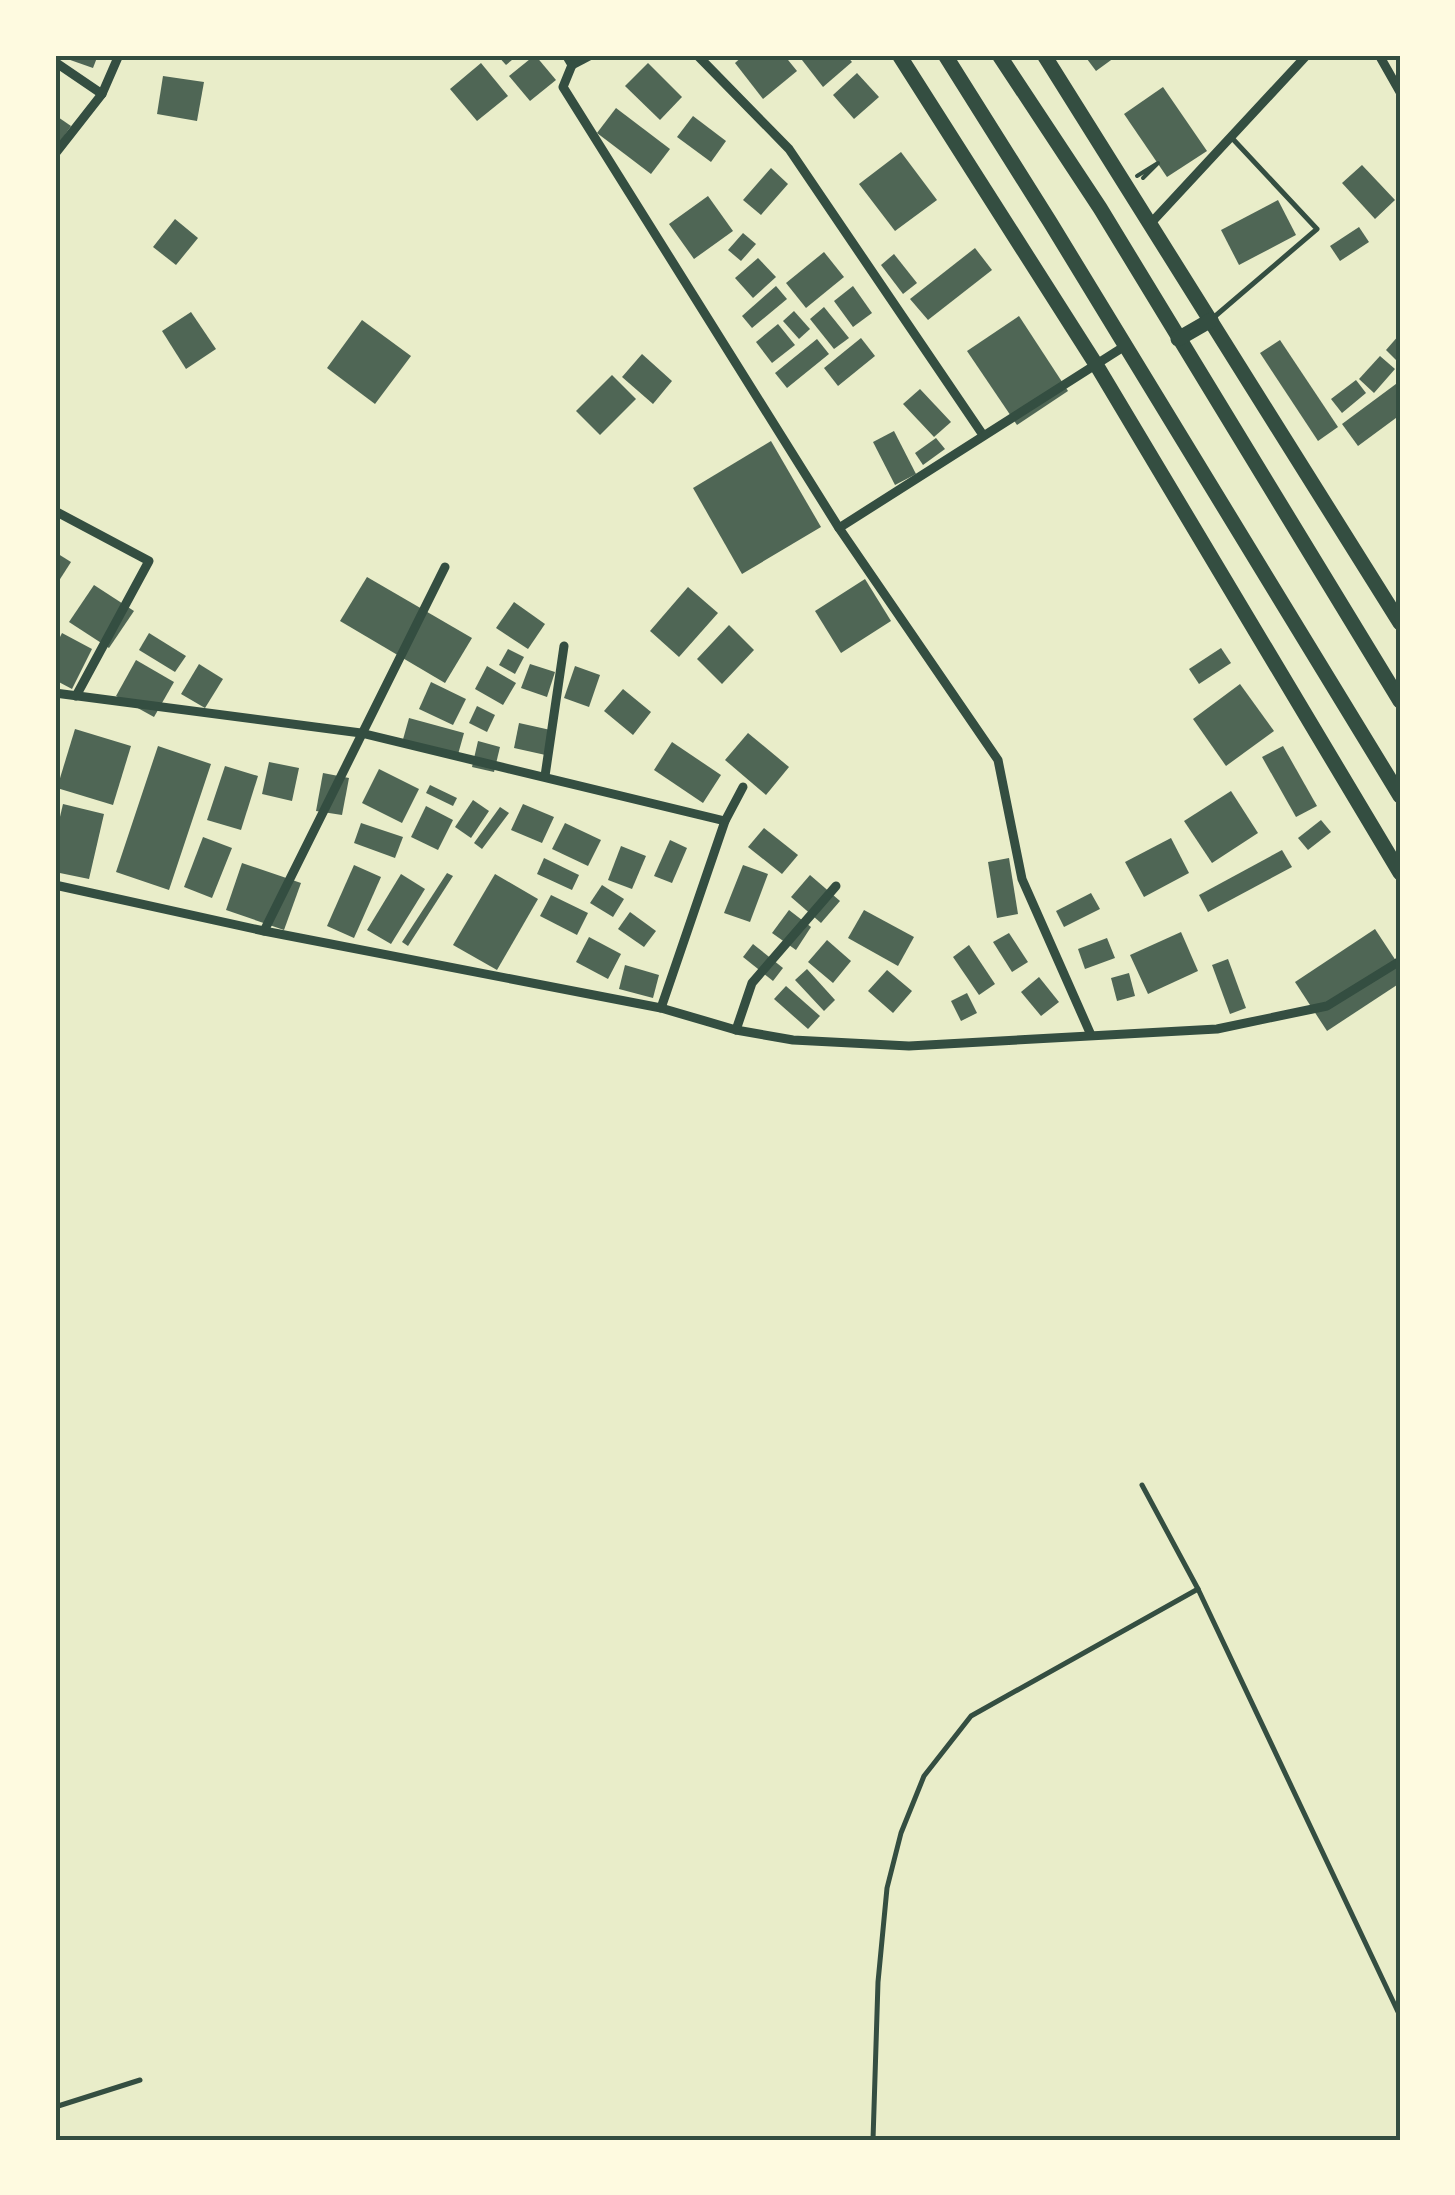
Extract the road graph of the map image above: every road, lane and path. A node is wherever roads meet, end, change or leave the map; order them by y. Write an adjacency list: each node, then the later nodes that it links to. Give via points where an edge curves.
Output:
1 (119, 55): 14 (street)
2 (566, 55): 12 (street)
3 (591, 55): 12 (street)
4 (697, 55): 22 (street, via 789,149)
5 (898, 55): 21 (main road)
6 (945, 55): 20 (main road)
7 (999, 55): 19 (main road)
8 (1044, 55): 17 (main road)
9 (1307, 55): 15 (street)
10 (1379, 55): 13 (street)
11 (55, 62): 14 (street)
12 (572, 66): 24 (street, via 563,87)
13 (1400, 92)
14 (102, 94): 16 (street)
15 (1231, 137): 17 (street); 18 (lane, via 1317,229)
16 (55, 154)
17 (1151, 224): 18 (main road)
18 (1211, 320): 19 (main road); 26 (main road)
19 (1178, 339): 30 (main road)
20 (1126, 346): 21 (street); 34 (main road)
21 (1097, 366): 22 (street); 36 (main road)
22 (983, 435): 24 (street)
23 (55, 512): 29 (street, via 148,561)
24 (839, 528): 43 (street, via 998,760 1022,879)
25 (445, 567): 31 (street)
26 (1400, 623)
27 (564, 646): 32 (street)
28 (55, 693): 29 (street)
29 (76, 696): 31 (street)
30 (1400, 701)
31 (361, 733): 32 (street); 39 (street)
32 (545, 776): 35 (street)
33 (743, 787): 35 (street)
34 (1400, 796)
35 (725, 821): 41 (street)
36 (1400, 873)
37 (55, 885): 39 (street)
38 (836, 886): 42 (street, via 752,983)
39 (264, 931): 41 (street)
40 (1400, 962): 43 (street, via 1327,1006 1217,1029)
41 (661, 1008): 42 (street)
42 (736, 1030): 43 (street, via 909,1046)
43 (1090, 1035)
44 (1142, 1485): 45 (lane)
45 (1198, 1590): 46 (lane); 49 (lane, via 971,1716 924,1776 887,1888)
46 (1400, 2016)
47 (140, 2080): 48 (lane)
48 (55, 2107)
49 (873, 2140)

